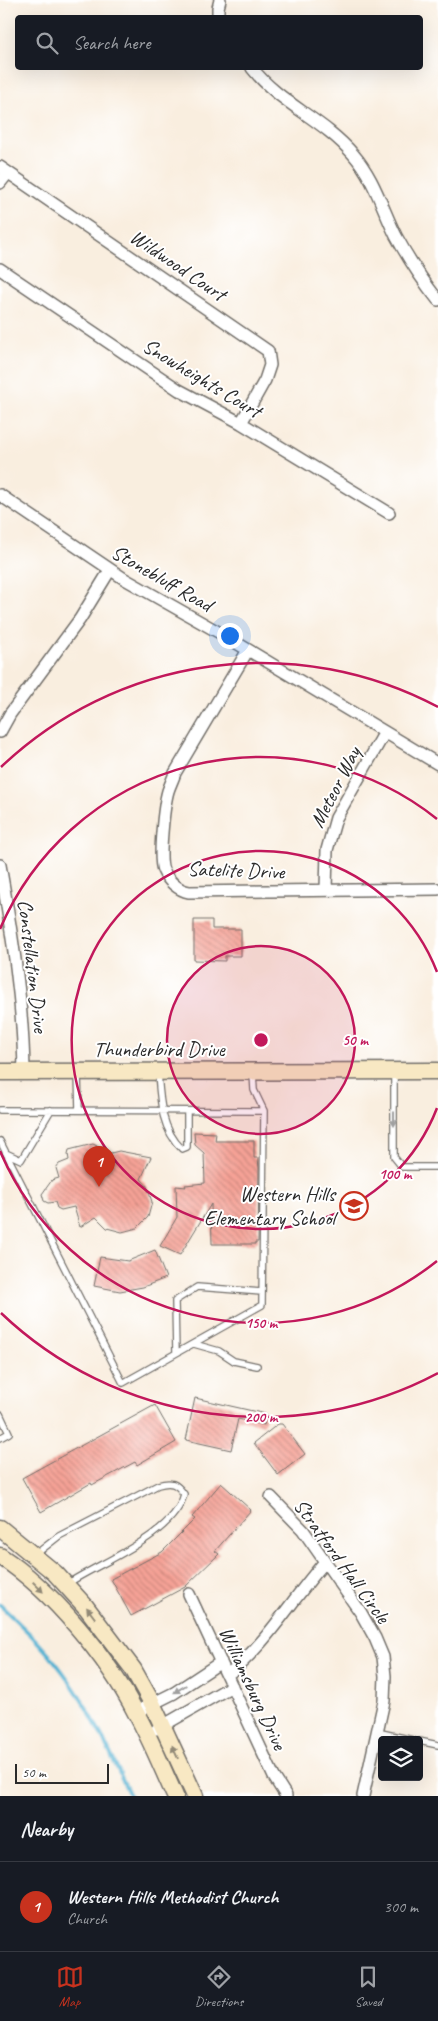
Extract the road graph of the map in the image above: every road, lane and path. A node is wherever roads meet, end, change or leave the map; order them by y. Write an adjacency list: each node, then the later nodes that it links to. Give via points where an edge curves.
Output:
1 (220, 0): 2 (street)
2 (218, 15)
3 (254, 70): 7 (street, via 273,90 330,130 354,155 421,278)
4 (4, 170): 5 (street); 8 (street, Wildwood Court, via 268,351 270,365 265,380)
5 (0, 183)
6 (0, 269): 8 (street, Snowheights Court, via 179,390)
7 (438, 300)
8 (241, 423): 10 (street, Snowheights Court)
9 (0, 495): 11 (street, Stonebluff Road)
10 (389, 513)
11 (110, 570): 12 (street, Stonebluff Road); 13 (street, via 80,619)
12 (248, 650): 14 (street, Stonebluff Road); 18 (street, Satelite Drive, via 168,790 163,870 176,886 189,892)
13 (0, 732)
14 (385, 732): 15 (street, Stonebluff Road); 18 (street, Meteor Way, via 333,827 327,850)
15 (438, 764)
16 (0, 865): 25 (street, Constellation Drive, via 18,977)
17 (438, 889): 18 (street, Satelite Drive)
18 (326, 890)
19 (158, 1070): 20 (street, Thunderbird Drive); 22 (street, Thunderbird Drive); 29 (lane)
20 (253, 1070): 21 (street, Thunderbird Drive); 31 (lane, via 254,1090)
21 (394, 1070): 23 (street, Thunderbird Drive); 34 (lane, one-way to 34, via 394,1157 402,1167)
22 (78, 1071): 25 (street, Thunderbird Drive); 28 (lane)
23 (438, 1071)
24 (0, 1072): 25 (street, Thunderbird Drive)
25 (24, 1072)
26 (0, 1110): 27 (lane)
27 (51, 1110): 28 (lane); 33 (lane, via 21,1160)
28 (79, 1110): 29 (lane)
29 (161, 1111): 30 (lane); 30 (lane, via 182,1149 187,1147 188,1141)
30 (187, 1111): 31 (lane)
31 (264, 1111): 35 (lane)
32 (0, 1141): 33 (lane)
33 (6, 1153): 37 (lane, via 123,1383)
34 (438, 1167)
35 (262, 1292): 36 (lane, via 262,1305); 37 (lane, via 198,1288 175,1301)
36 (194, 1344): 37 (lane); 38 (lane, via 234,1361)
37 (176, 1354)
38 (257, 1366)
39 (0, 1414): 40 (lane, via 10,1433)
40 (0, 1438)
41 (271, 1497): 45 (street, Stratford Hall Circle, via 302,1530)
42 (0, 1528): 43 (street)
43 (31, 1553): 46 (street); 47 (street); 47 (lane, via 158,1485 168,1482 178,1485 184,1494 182,1503 159,1530)
44 (0, 1556): 46 (street)
45 (324, 1563): 50 (street, via 250,1655); 55 (street, Stratford Hall Circle, via 361,1613 383,1657 384,1701)
46 (14, 1566): 53 (street, one-way to 53, via 56,1604 82,1635)
47 (66, 1584): 52 (street, one-way to 47, via 132,1669)
48 (190, 1594): 49 (street, Williamsburg Drive)
49 (221, 1662): 50 (street, Williamsburg Drive); 52 (street, one-way to 52, via 174,1693)
50 (227, 1674): 51 (street, Williamsburg Drive)
51 (232, 1686): 54 (street); 62 (street, Williamsburg Drive)
52 (152, 1703): 53 (street); 54 (street)
53 (136, 1712): 56 (street)
54 (163, 1726): 56 (street); 61 (street, one-way to 54)
55 (377, 1732): 57 (lane); 63 (street, Stratford Hall Circle)
56 (147, 1735): 60 (street)
57 (396, 1736)
58 (423, 1742): 59 (lane)
59 (438, 1745)
60 (175, 1796)
61 (195, 1796)
62 (286, 1796)
63 (363, 1796)

